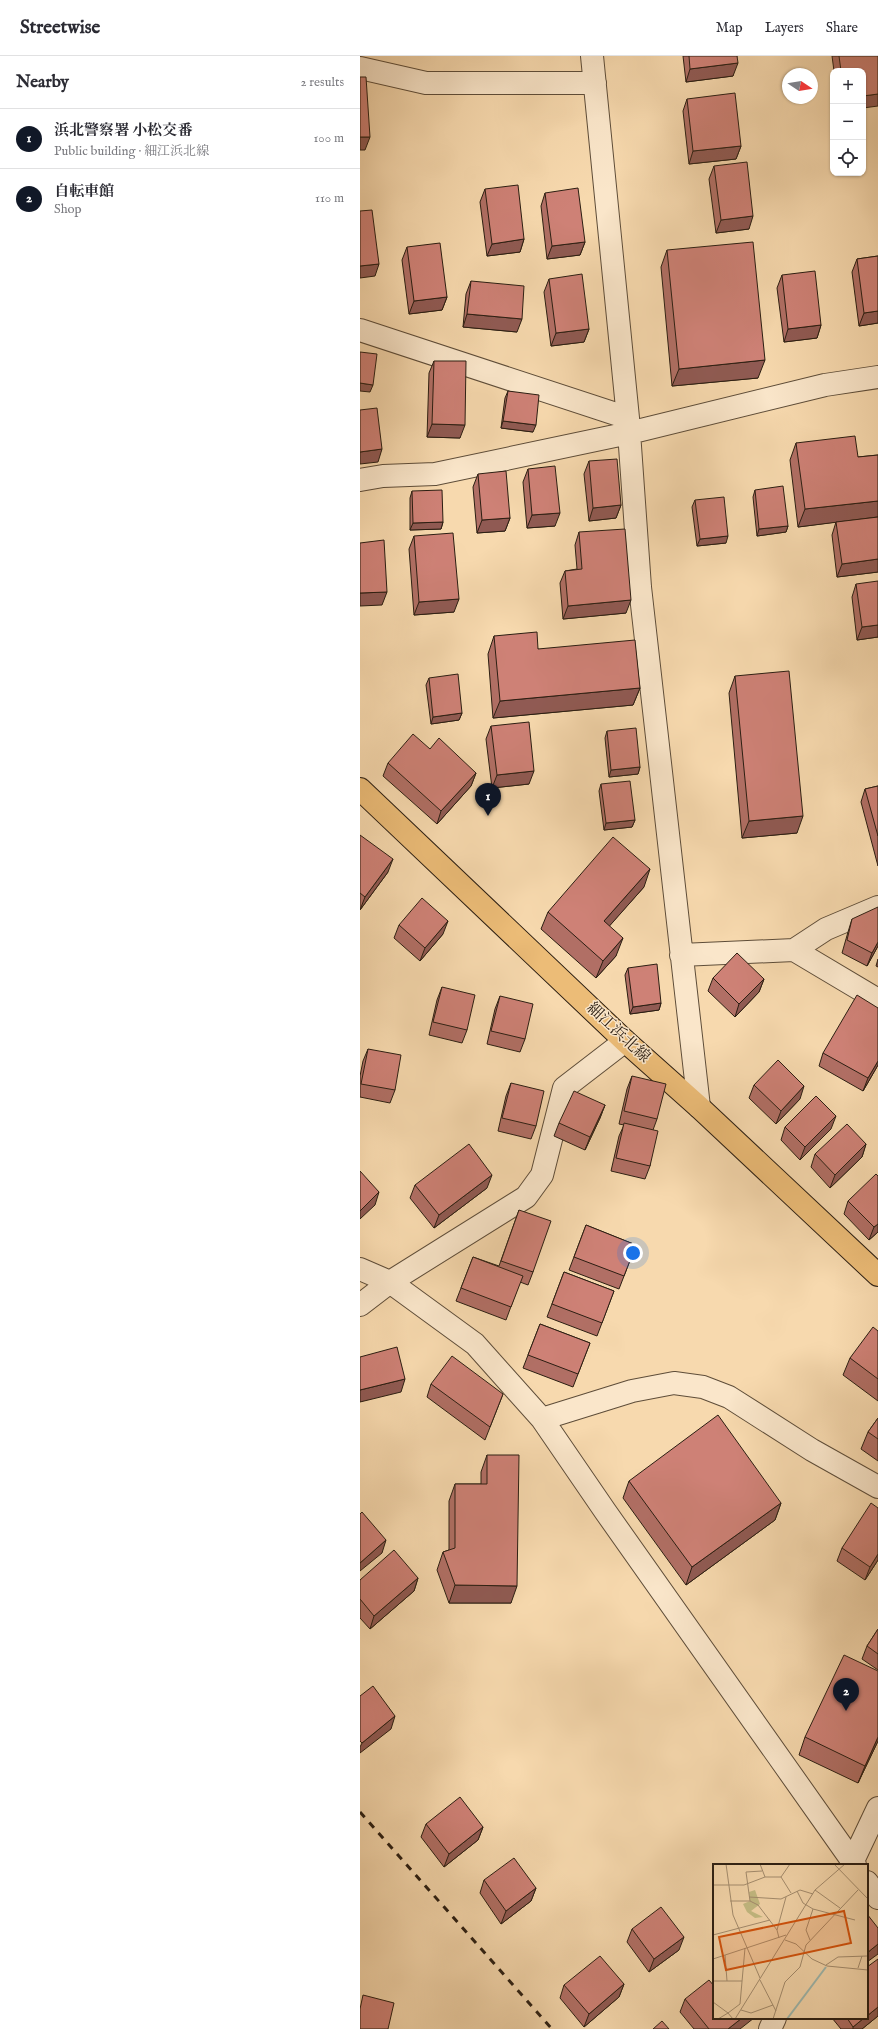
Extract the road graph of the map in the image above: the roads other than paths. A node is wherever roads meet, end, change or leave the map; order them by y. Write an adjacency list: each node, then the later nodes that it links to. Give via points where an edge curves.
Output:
1 (592, 56): 3 (street)
2 (360, 68): 3 (street, via 426,83)
3 (595, 83): 6 (street)
4 (360, 330): 6 (street)
5 (878, 377): 6 (street, via 825,385)
6 (629, 425): 7 (street, via 435,474 383,476); 11 (street, via 640,587)
7 (360, 480)
8 (360, 789): 13 (main road, 細江浜北線)
9 (878, 907): 10 (street, via 826,929)
10 (794, 950): 11 (street); 12 (street)
11 (681, 955): 14 (street)
12 (878, 1000)
13 (625, 1041): 14 (main road, 細江浜北線); 17 (street, via 564,1088 542,1175 526,1197)
14 (699, 1107): 16 (main road, 細江浜北線)
15 (360, 1269): 17 (street)
16 (878, 1275)
17 (390, 1282): 18 (street); 19 (street, via 476,1344)
18 (360, 1305)
19 (542, 1419): 20 (street, via 639,1390 674,1383 703,1387 729,1396 812,1450); 22 (street)
20 (878, 1487)
21 (878, 1808): 22 (street)
22 (853, 1864)
23 (868, 1883): 24 (street)
24 (878, 1898)
25 (775, 2019): 26 (street)
26 (770, 2029)

